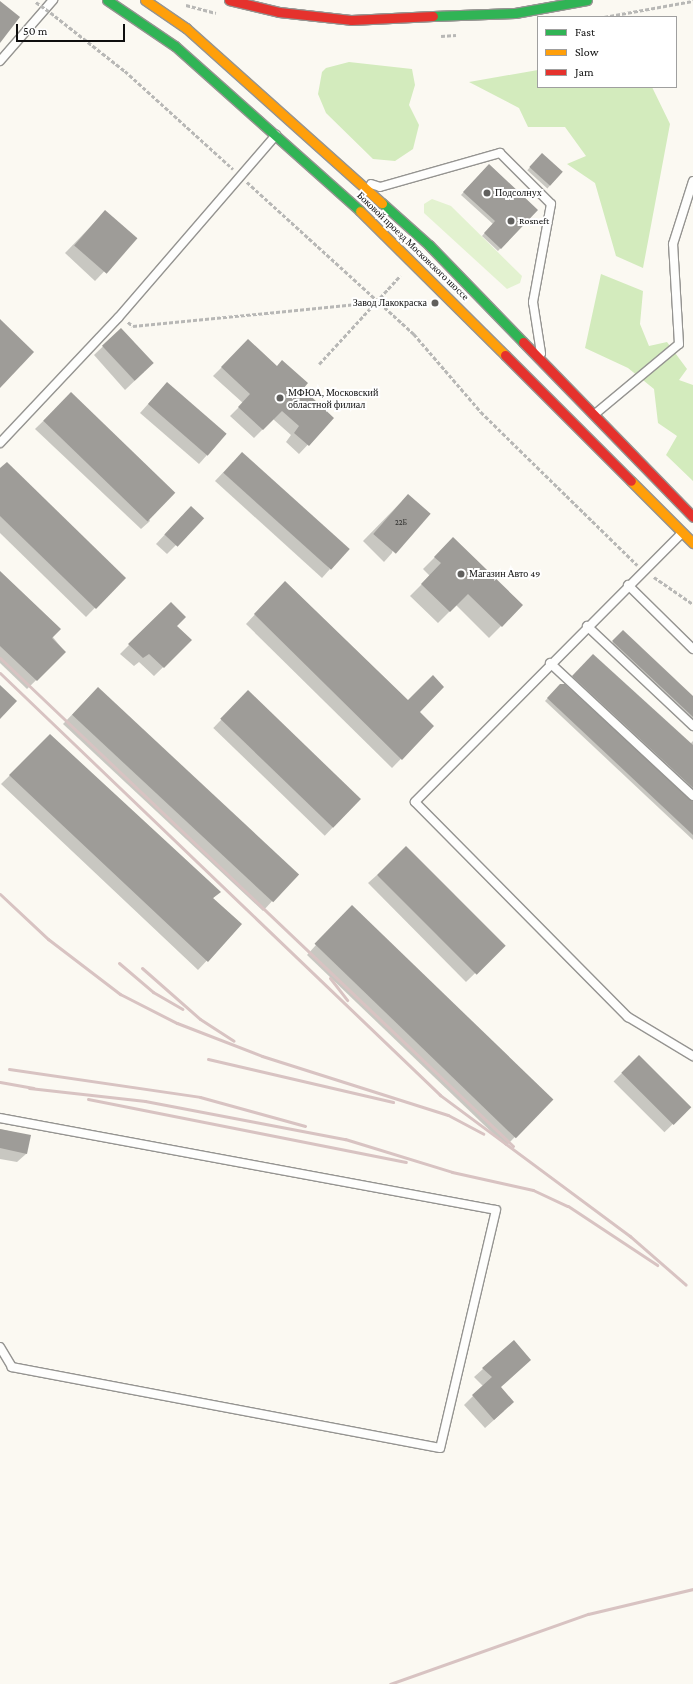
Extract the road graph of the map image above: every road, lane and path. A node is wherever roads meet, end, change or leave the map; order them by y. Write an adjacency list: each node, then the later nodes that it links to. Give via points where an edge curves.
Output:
1 (53, 0): 9 (lane)
2 (107, 0): 10 (main road, Боковой проезд Московского шоссе, via 175,46)
3 (145, 0): 12 (main road, via 186,28)
4 (229, 0): 5 (main road, via 279,12 352,20 515,13)
5 (587, 0)
6 (35, 1): 11 (path, bridge, via 125,71)
7 (693, 1): 8 (path)
8 (610, 16)
9 (0, 61)
10 (277, 133): 11 (lane); 14 (main road, Боковой проезд Московского шоссе)
11 (240, 176): 15 (path); 16 (lane)
12 (359, 181): 17 (main road, via 428,245); 17 (lane, via 380,187 500,153 551,204 533,302)
13 (693, 181): 19 (lane, via 673,244 679,344)
14 (413, 261): 15 (path); 22 (main road, Боковой проезд Московского шоссе)
15 (377, 302): 16 (path, via 133,326); 18 (path); 24 (path, via 414,334 481,412)
16 (120, 315): 20 (lane)
17 (542, 360): 19 (main road)
18 (319, 364)
19 (595, 414): 21 (main road)
20 (0, 443)
21 (693, 517)
22 (683, 532): 23 (main road, Боковой проезд Московского шоссе); 24 (lane)
23 (693, 543)
24 (643, 571): 25 (lane); 26 (path, via 681,592)
25 (628, 585): 27 (lane); 28 (lane)
26 (693, 604)
27 (587, 626): 29 (lane); 30 (lane)
28 (693, 649)
29 (550, 663): 31 (lane); 32 (lane, via 415,802 628,1017)
30 (693, 726)
31 (693, 796)
32 (693, 1056)
33 (0, 1118): 34 (lane, via 496,1210 440,1448 12,1367)
34 (0, 1347)

